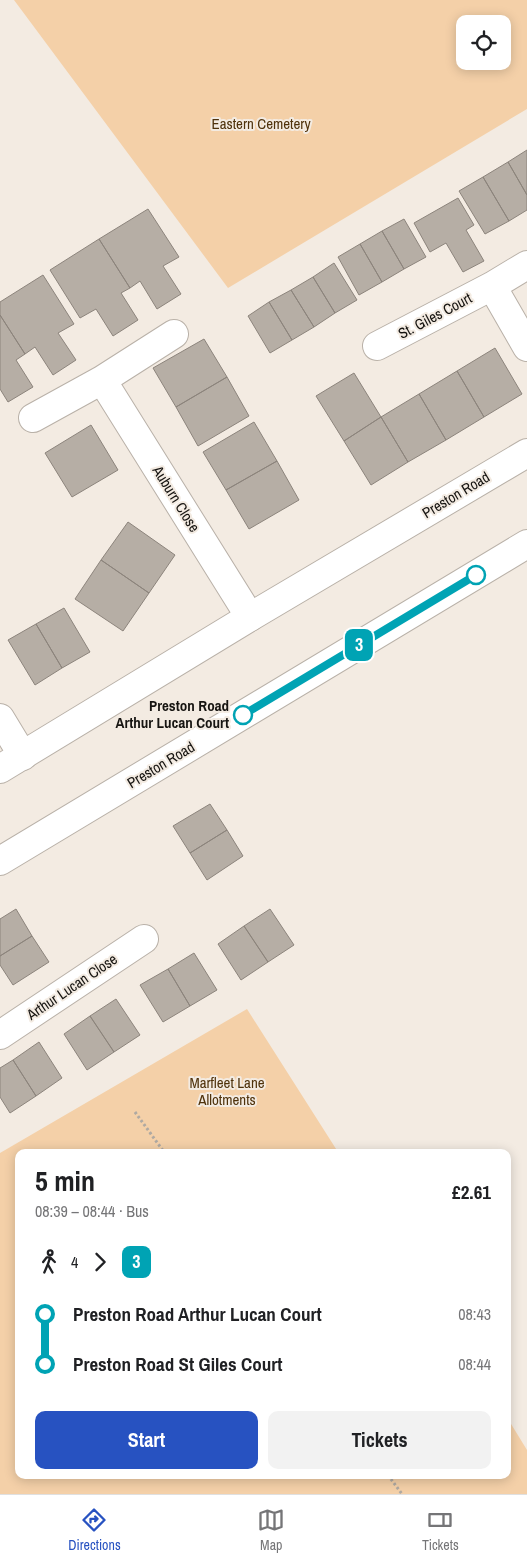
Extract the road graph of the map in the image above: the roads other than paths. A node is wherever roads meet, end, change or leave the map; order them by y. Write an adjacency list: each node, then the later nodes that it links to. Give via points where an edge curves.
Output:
1 (527, 265): 2 (street, St. Giles Court)
2 (492, 286): 4 (street, St. Giles Court); 5 (street)
3 (174, 334): 6 (street)
4 (377, 346)
5 (527, 347)
6 (102, 380): 7 (street); 10 (street, Auburn Close)
7 (33, 418)
8 (527, 453): 10 (street, Preston Road)
9 (527, 544): 14 (street, Preston Road)
10 (250, 617): 12 (street, Preston Road)
11 (0, 718): 12 (street)
12 (23, 756): 13 (street, Preston Road)
13 (0, 769)
14 (0, 861)
15 (144, 939): 16 (street, Arthur Lucan Close)
16 (0, 1035)

